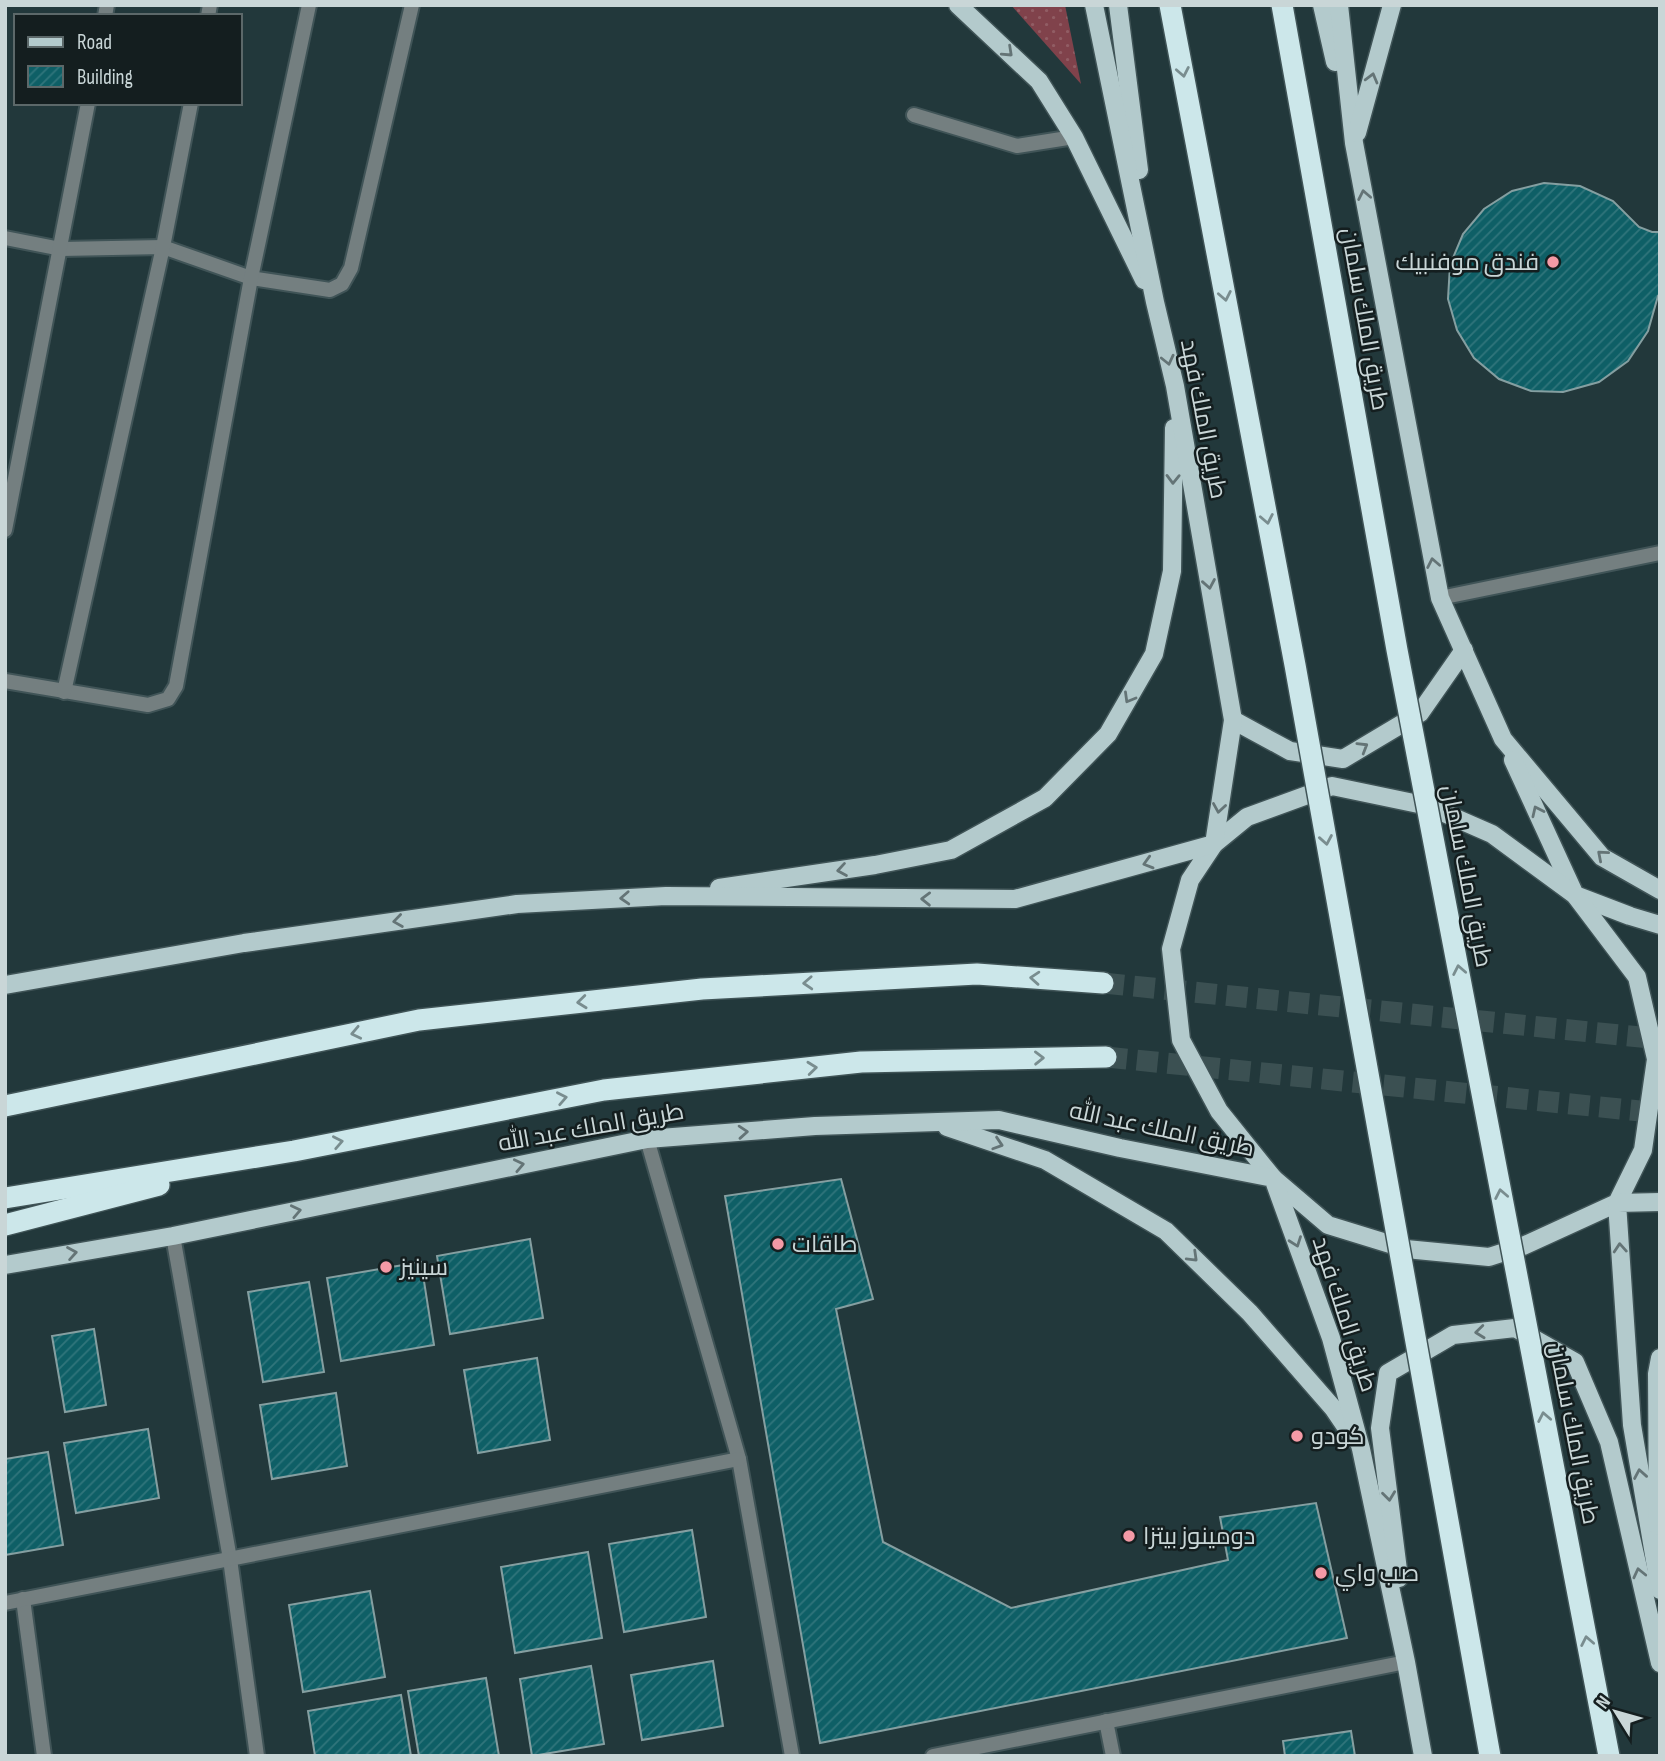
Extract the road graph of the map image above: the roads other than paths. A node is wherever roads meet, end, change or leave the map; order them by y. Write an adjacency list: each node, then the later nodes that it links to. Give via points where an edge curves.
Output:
1 (309, 5): 19 (street)
2 (412, 5): 19 (street, via 351,268 342,284 330,290)
3 (958, 5): 14 (main road, one-way to 14, via 1039,81)
4 (1094, 5): 20 (main road, طريق الملك فهد)
5 (1118, 5): 20 (main road)
6 (1170, 5): 68 (highway, one-way to 68, bridge, via 1295,665)
7 (1282, 5): 69 (highway, طريق الملك سلمان, one-way to 7, bridge, via 1397,650)
8 (1322, 5): 15 (main road)
9 (1339, 5): 15 (main road)
10 (1392, 5): 15 (main road, one-way to 10)
11 (88, 105): 18 (street)
12 (191, 105): 17 (street)
13 (914, 115): 14 (street, via 1017,146)
14 (1074, 137): 20 (main road)
15 (1354, 144): 24 (main road, one-way to 15)
16 (5, 238): 18 (street)
17 (163, 247): 18 (street); 19 (street); 27 (street)
18 (61, 250): 22 (street)
19 (251, 278): 27 (street, via 176,686 168,699 148,705)
20 (1155, 302): 21 (main road, طريق الملك فهد, one-way to 21)
21 (1175, 386): 28 (main road, طريق الملك فهد, one-way to 28); 33 (main road, one-way to 33, via 1172,571 1154,654 1108,734 1054,789 951,850)
22 (5, 530)
23 (1660, 553): 24 (street)
24 (1440, 598): 25 (main road)
25 (1464, 650): 28 (main road, one-way to 25, via 1290,751 1343,759 1420,713); 29 (main road)
26 (5, 681): 27 (street)
27 (64, 692)
28 (1233, 720): 30 (main road, طريق الملك فهد, one-way to 30)
29 (1503, 739): 31 (main road, one-way to 29, via 1602,857); 32 (main road, one-way to 29)
30 (1214, 844): 32 (main road, via 1247,817 1332,786 1428,806 1492,834); 33 (main road, one-way to 33, via 1016,900); 44 (main road, via 1190,880 1171,949 1181,1040 1219,1111)
31 (1660, 890)
32 (1575, 895): 34 (main road); 47 (main road, via 1637,977 1656,1059 1643,1150)
33 (666, 896): 36 (main road, one-way to 36, via 517,904 244,943)
34 (1660, 925)
35 (1103, 983): 38 (highway, one-way to 38, via 977,974 675,992 419,1020)
36 (5, 985)
37 (1107, 1057): 43 (highway, طريق الملك عبد الله, one-way to 37, via 617,1088 861,1062)
38 (41, 1098): 39 (highway); 40 (highway)
39 (5, 1100)
40 (5, 1106)
41 (934, 1122): 42 (main road, طريق الملك عبد الله, one-way to 41); 44 (main road, طريق الملك عبد الله, via 999,1121); 52 (main road, one-way to 52, via 1045,1160 1166,1231 1250,1313 1333,1408)
42 (647, 1139): 49 (main road, طريق الملك عبد الله, one-way to 42); 53 (street)
43 (294, 1151): 45 (highway, طريق الملك عبد الله); 48 (highway)
44 (1273, 1178): 47 (main road, via 1328,1225 1406,1249 1489,1257); 52 (main road, طريق الملك فهد, one-way to 52, via 1331,1338)
45 (5, 1198)
46 (1660, 1202): 47 (main road)
47 (1618, 1203): 55 (main road, one-way to 47, via 1632,1425)
48 (5, 1225)
49 (173, 1236): 50 (main road, طريق الملك عبد الله, one-way to 49); 54 (street)
50 (5, 1265)
51 (1660, 1358): 55 (main road)
52 (1361, 1449): 58 (main road, طريق الملك فهد)
53 (739, 1459): 54 (street); 64 (street)
54 (230, 1559): 56 (street); 63 (street)
55 (1659, 1584)
56 (23, 1599): 57 (street); 62 (street)
57 (5, 1603)
58 (1406, 1662): 60 (main road, طريق الملك فهد); 61 (street)
59 (1660, 1663): 60 (main road, one-way to 60, via 1609,1442 1575,1362 1515,1328 1453,1335 1388,1373 1380,1428)
60 (1414, 1707): 67 (main road, طريق الملك فهد)
61 (1106, 1721): 65 (street); 66 (street)
62 (44, 1756)
63 (257, 1756)
64 (792, 1756)
65 (933, 1756)
66 (1113, 1756)
67 (1423, 1756)
68 (1490, 1756)
69 (1609, 1756)

